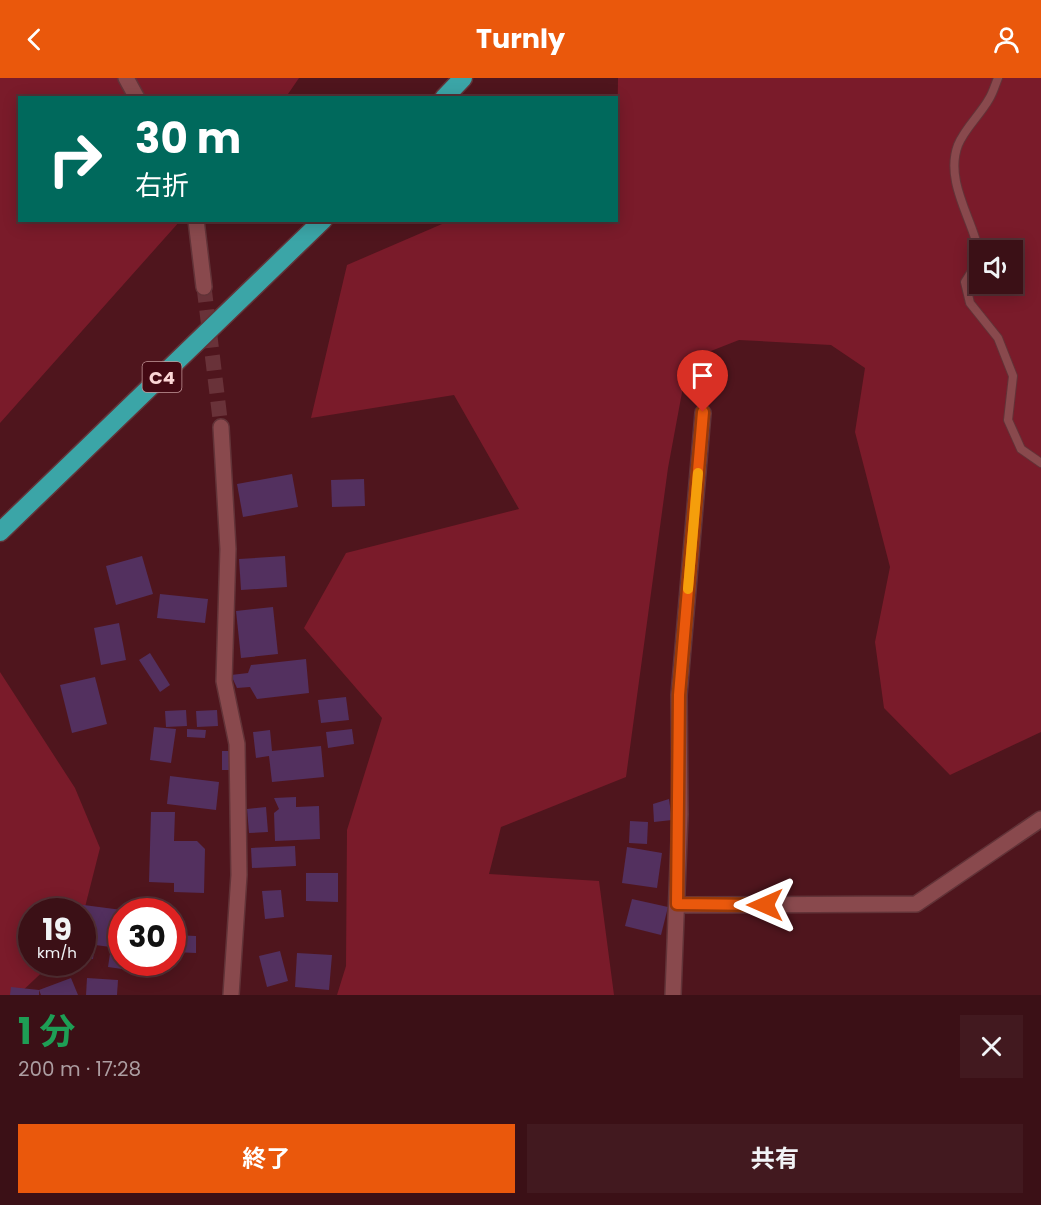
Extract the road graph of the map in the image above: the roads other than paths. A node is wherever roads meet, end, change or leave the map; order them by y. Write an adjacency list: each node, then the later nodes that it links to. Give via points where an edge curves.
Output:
1 (126, 78): 4 (street)
2 (463, 78): 5 (highway)
3 (998, 78): 8 (lane, via 990,99 958,146 955,169 958,193)
4 (136, 96)
5 (446, 96)
6 (196, 222): 10 (street)
7 (321, 222): 14 (highway, C4)
8 (977, 240)
9 (969, 275): 13 (lane, via 965,282 970,303 998,338 1013,376 1008,420 1021,449)
10 (204, 287)
11 (703, 412): 16 (street, via 679,695)
12 (221, 427): 17 (street, via 228,549 224,681 237,744 239,875)
13 (1041, 463)
14 (0, 532)
15 (1041, 819): 16 (street, via 916,904)
16 (677, 904): 18 (street)
17 (231, 995)
18 (673, 995)

